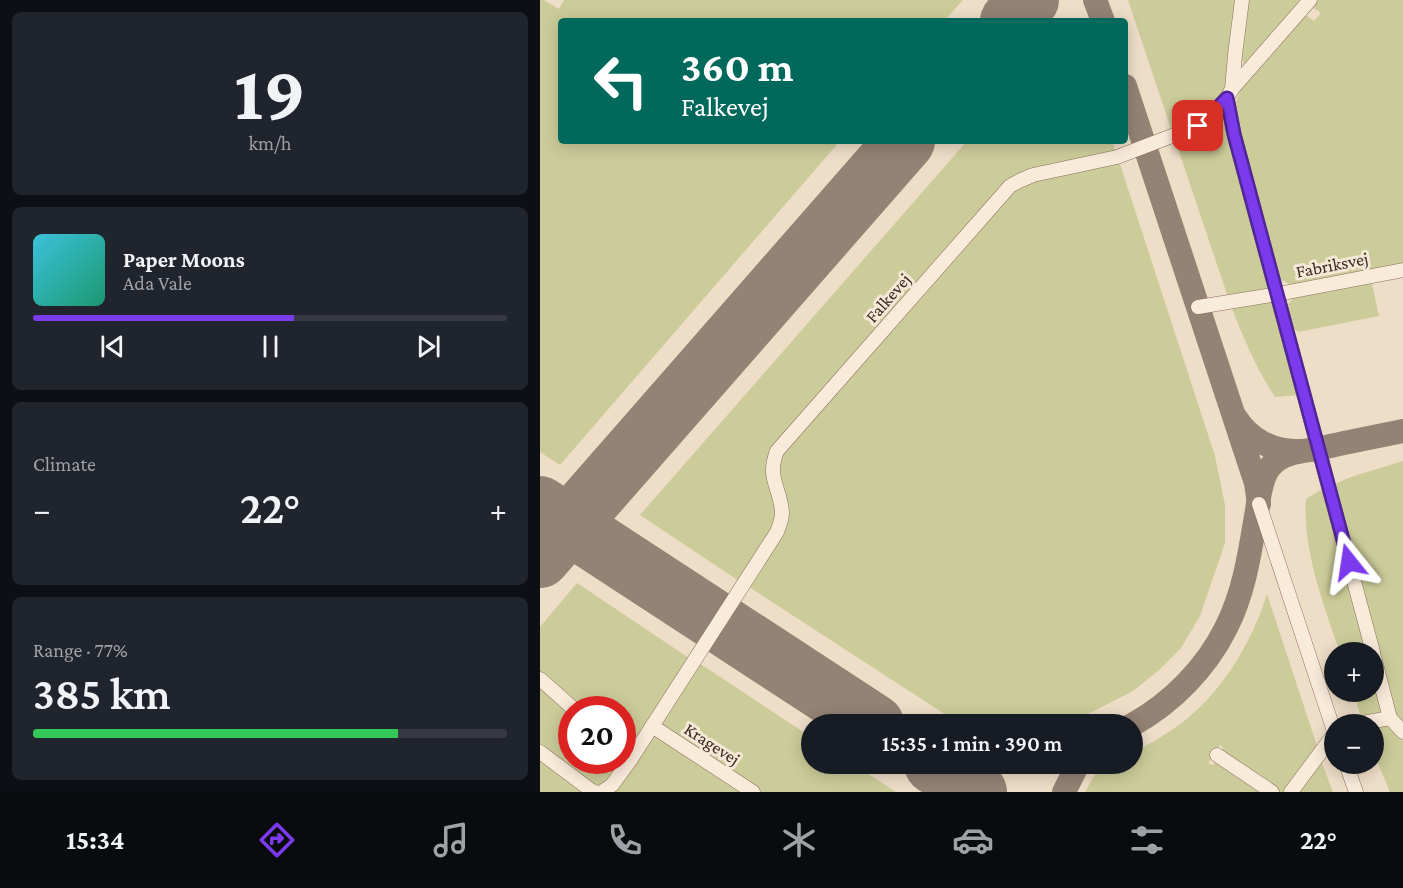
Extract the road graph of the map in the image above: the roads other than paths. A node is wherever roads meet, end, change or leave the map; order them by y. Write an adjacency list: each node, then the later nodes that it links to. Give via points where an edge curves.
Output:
1 (1242, 0): 3 (lane)
2 (1310, 0): 3 (lane, Falkevej)
3 (1230, 94): 5 (lane, via 1234,134); 15 (lane, Falkevej, via 1198,126 1117,157 1034,175 1014,183 999,198 777,451 772,468 782,512 777,532)
4 (1403, 270): 5 (lane, Fabriksvej)
5 (1278, 294): 6 (lane, Fabriksvej); 8 (lane)
6 (1198, 307)
7 (1259, 504): 12 (lane)
8 (1370, 642)
9 (540, 679): 11 (lane)
10 (1384, 695): 13 (lane)
11 (559, 696)
12 (1328, 714)
13 (1390, 718): 14 (lane); 16 (lane)
14 (1384, 719)
15 (652, 726): 17 (lane, Falkevej); 25 (lane, Kragevej)
16 (1403, 732)
17 (636, 745)
18 (1324, 748): 27 (lane)
19 (540, 752): 23 (lane)
20 (1217, 755): 26 (lane)
21 (618, 774): 24 (lane, via 612,785)
22 (1350, 774): 28 (lane)
23 (596, 792)
24 (602, 792)
25 (753, 792)
26 (1272, 792)
27 (1291, 792)
28 (1356, 792)

